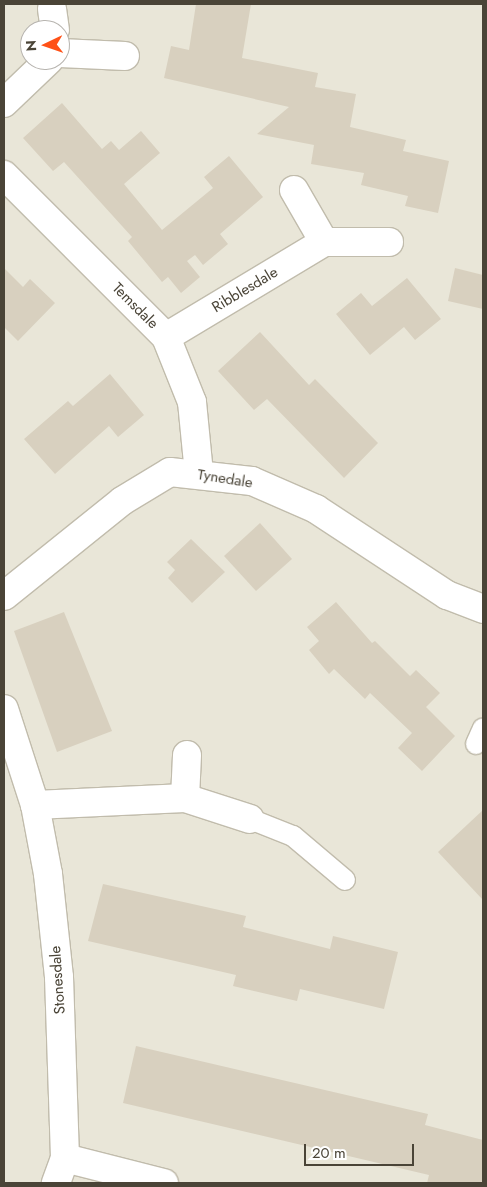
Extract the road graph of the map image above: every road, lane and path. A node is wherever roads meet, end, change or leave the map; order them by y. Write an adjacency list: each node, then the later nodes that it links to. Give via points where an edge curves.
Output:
1 (70, 53): 2 (street)
2 (125, 56)
3 (39, 70): 4 (street)
4 (4, 103)
5 (4, 175): 9 (street, Temsdale)
6 (294, 190): 7 (street)
7 (324, 242): 8 (street); 9 (street, Ribblesdale)
8 (389, 242)
9 (166, 337): 10 (street, Temsdale, via 192,402)
10 (199, 474): 11 (street, Tynedale, via 170,472 122,501); 12 (street, Tynedale, via 252,481 316,509 446,595)
11 (4, 596)
12 (483, 609)
13 (4, 708): 16 (street, Stonesdale)
14 (188, 756): 15 (street)
15 (185, 798): 16 (street); 17 (street)
16 (35, 805): 19 (street, Stonesdale, via 48,874 60,977)
17 (250, 819): 18 (lane, via 293,836)
18 (345, 880)
19 (65, 1158): 20 (street, Stonesdale); 21 (street)
20 (56, 1183)
21 (164, 1183)

